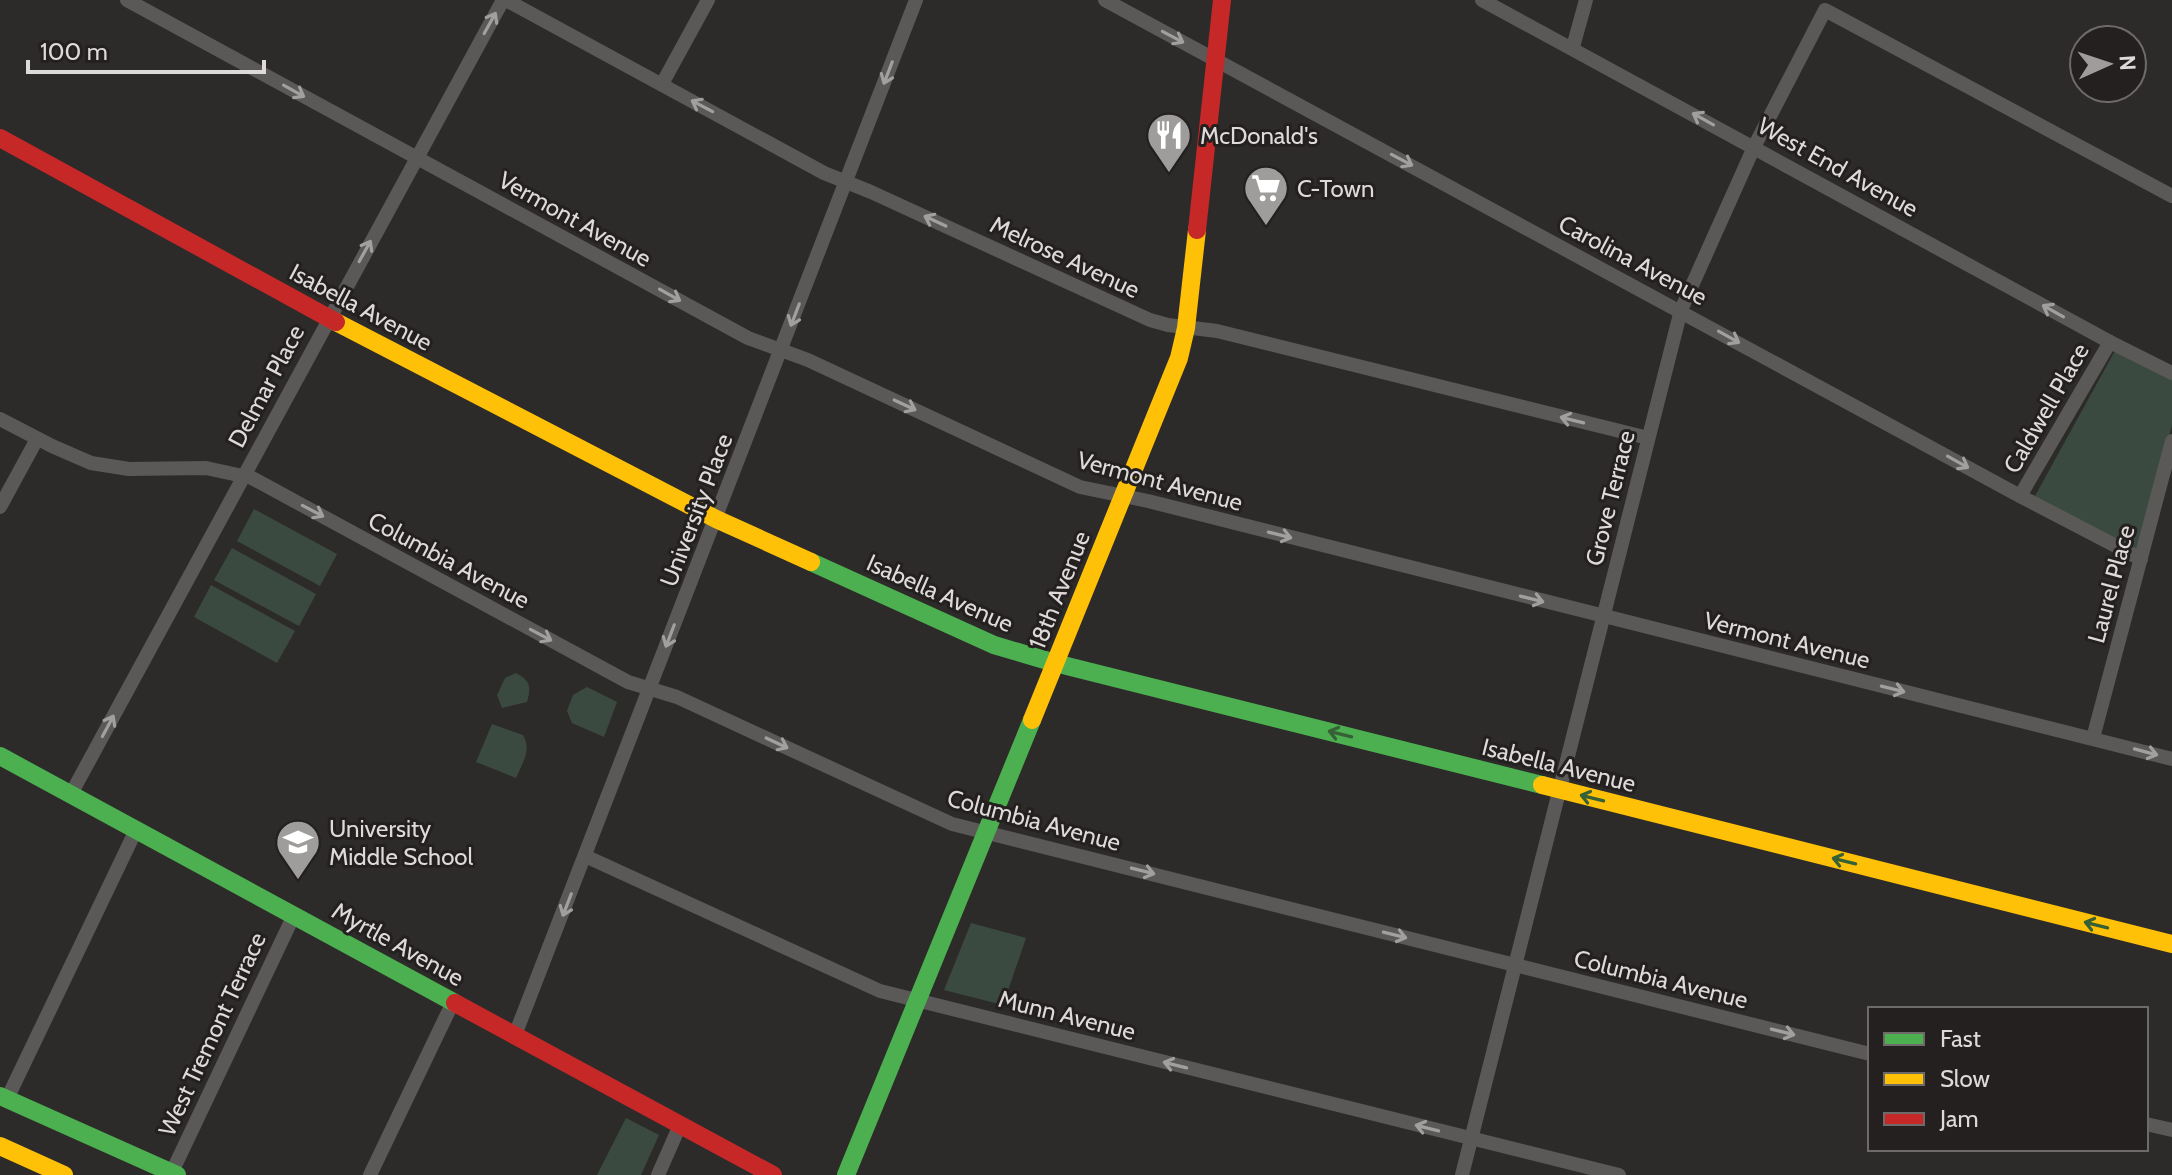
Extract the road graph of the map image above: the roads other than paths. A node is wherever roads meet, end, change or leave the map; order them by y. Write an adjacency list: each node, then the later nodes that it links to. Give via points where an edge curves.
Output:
1 (127, 0): 14 (street, Vermont Avenue, one-way to 14)
2 (504, 0): 11 (street, Melrose Avenue); 14 (street, Delmar Place, one-way to 2)
3 (708, 0): 11 (street)
4 (916, 0): 15 (street, University Place, one-way to 15)
5 (1105, 0): 10 (street, Carolina Avenue, one-way to 10)
6 (1222, 0): 10 (main road, 18th Avenue)
7 (1482, 0): 9 (street, West End Avenue)
8 (1586, 0): 9 (street)
9 (1573, 47): 13 (street, West End Avenue, one-way to 9)
10 (1215, 59): 17 (street, Carolina Avenue, one-way to 17); 19 (main road, 18th Avenue)
11 (662, 84): 15 (street, Melrose Avenue, one-way to 11)
12 (0, 138): 18 (main road, Isabella Avenue)
13 (1754, 147): 16 (street, Grove Terrace, via 1825,10); 17 (street, Grove Terrace); 20 (street, West End Avenue, one-way to 13)
14 (416, 157): 18 (street, Delmar Place, one-way to 14); 21 (street, Vermont Avenue, one-way to 21, via 748,338)
15 (846, 182): 19 (street, Melrose Avenue, one-way to 15, via 1150,320); 21 (street, University Place, one-way to 21)
16 (2172, 196)
17 (1681, 310): 24 (street, Grove Terrace); 29 (street, Carolina Avenue, one-way to 29)
18 (328, 318): 27 (street, Delmar Place); 31 (main road, Isabella Avenue)
19 (1186, 328): 24 (street, Melrose Avenue, one-way to 19, via 1217,331); 28 (main road, 18th Avenue)
20 (2110, 342): 22 (street, West End Avenue); 29 (street, Caldwell Place)
21 (781, 350): 28 (street, Vermont Avenue, one-way to 28, via 1080,487); 31 (street, University Place)
22 (2172, 373)
23 (0, 419): 25 (street, Columbia Avenue)
24 (1648, 438): 33 (street, Grove Terrace)
25 (37, 439): 27 (street, Columbia Avenue, via 105,466 194,467); 30 (street)
26 (2172, 441): 32 (street, Laurel Place)
27 (243, 475): 35 (street, Columbia Avenue, one-way to 35); 40 (street, Delmar Place, one-way to 27)
28 (1123, 496): 33 (street, Vermont Avenue, one-way to 33); 34 (main road, 18th Avenue)
29 (2020, 496): 32 (street, Carolina Avenue)
30 (0, 507)
31 (716, 519): 34 (main road, Isabella Avenue, via 994,645); 35 (street, University Place, one-way to 35)
32 (2141, 559): 36 (street, Laurel Place)
33 (1603, 617): 36 (street, Vermont Avenue, one-way to 36); 39 (street, Grove Terrace)
34 (1055, 663): 39 (main road, Isabella Avenue, one-way to 34); 42 (main road, 18th Avenue)
35 (650, 690): 42 (street, Columbia Avenue, one-way to 42, via 677,697 944,821); 43 (street, University Place)
36 (2093, 738): 38 (street, Vermont Avenue, one-way to 38)
37 (0, 756): 40 (main road, Myrtle Avenue)
38 (2172, 759)
39 (1560, 789): 45 (main road, Isabella Avenue, one-way to 39); 46 (street, Grove Terrace)
40 (71, 794): 41 (main road, Myrtle Avenue)
41 (136, 830): 44 (main road, Myrtle Avenue); 51 (street)
42 (986, 832): 46 (street, Columbia Avenue, one-way to 46); 47 (main road, 18th Avenue)
43 (585, 856): 47 (street, Munn Avenue, via 872,988); 49 (street, University Place, one-way to 49)
44 (294, 915): 48 (main road, Myrtle Avenue); 57 (street, West Tremont Terrace)
45 (2172, 944)
46 (1515, 965): 50 (street, Columbia Avenue, one-way to 50); 55 (street, Grove Terrace)
47 (917, 1000): 55 (street, Munn Avenue, one-way to 47); 62 (main road, 18th Avenue)
48 (453, 1002): 49 (main road, Myrtle Avenue); 59 (street)
49 (515, 1035): 53 (main road, Myrtle Avenue)
50 (1868, 1053)
51 (3, 1098): 57 (main road)
52 (2148, 1124): 54 (street)
53 (680, 1125): 60 (street); 61 (main road, Myrtle Avenue)
54 (2172, 1130)
55 (1471, 1139): 63 (street, Grove Terrace); 64 (street, Munn Avenue)
56 (0, 1146): 58 (main road)
57 (174, 1174)
58 (64, 1175)
59 (370, 1175)
60 (658, 1175)
61 (773, 1175)
62 (846, 1175)
63 (1462, 1175)
64 (1619, 1175)

